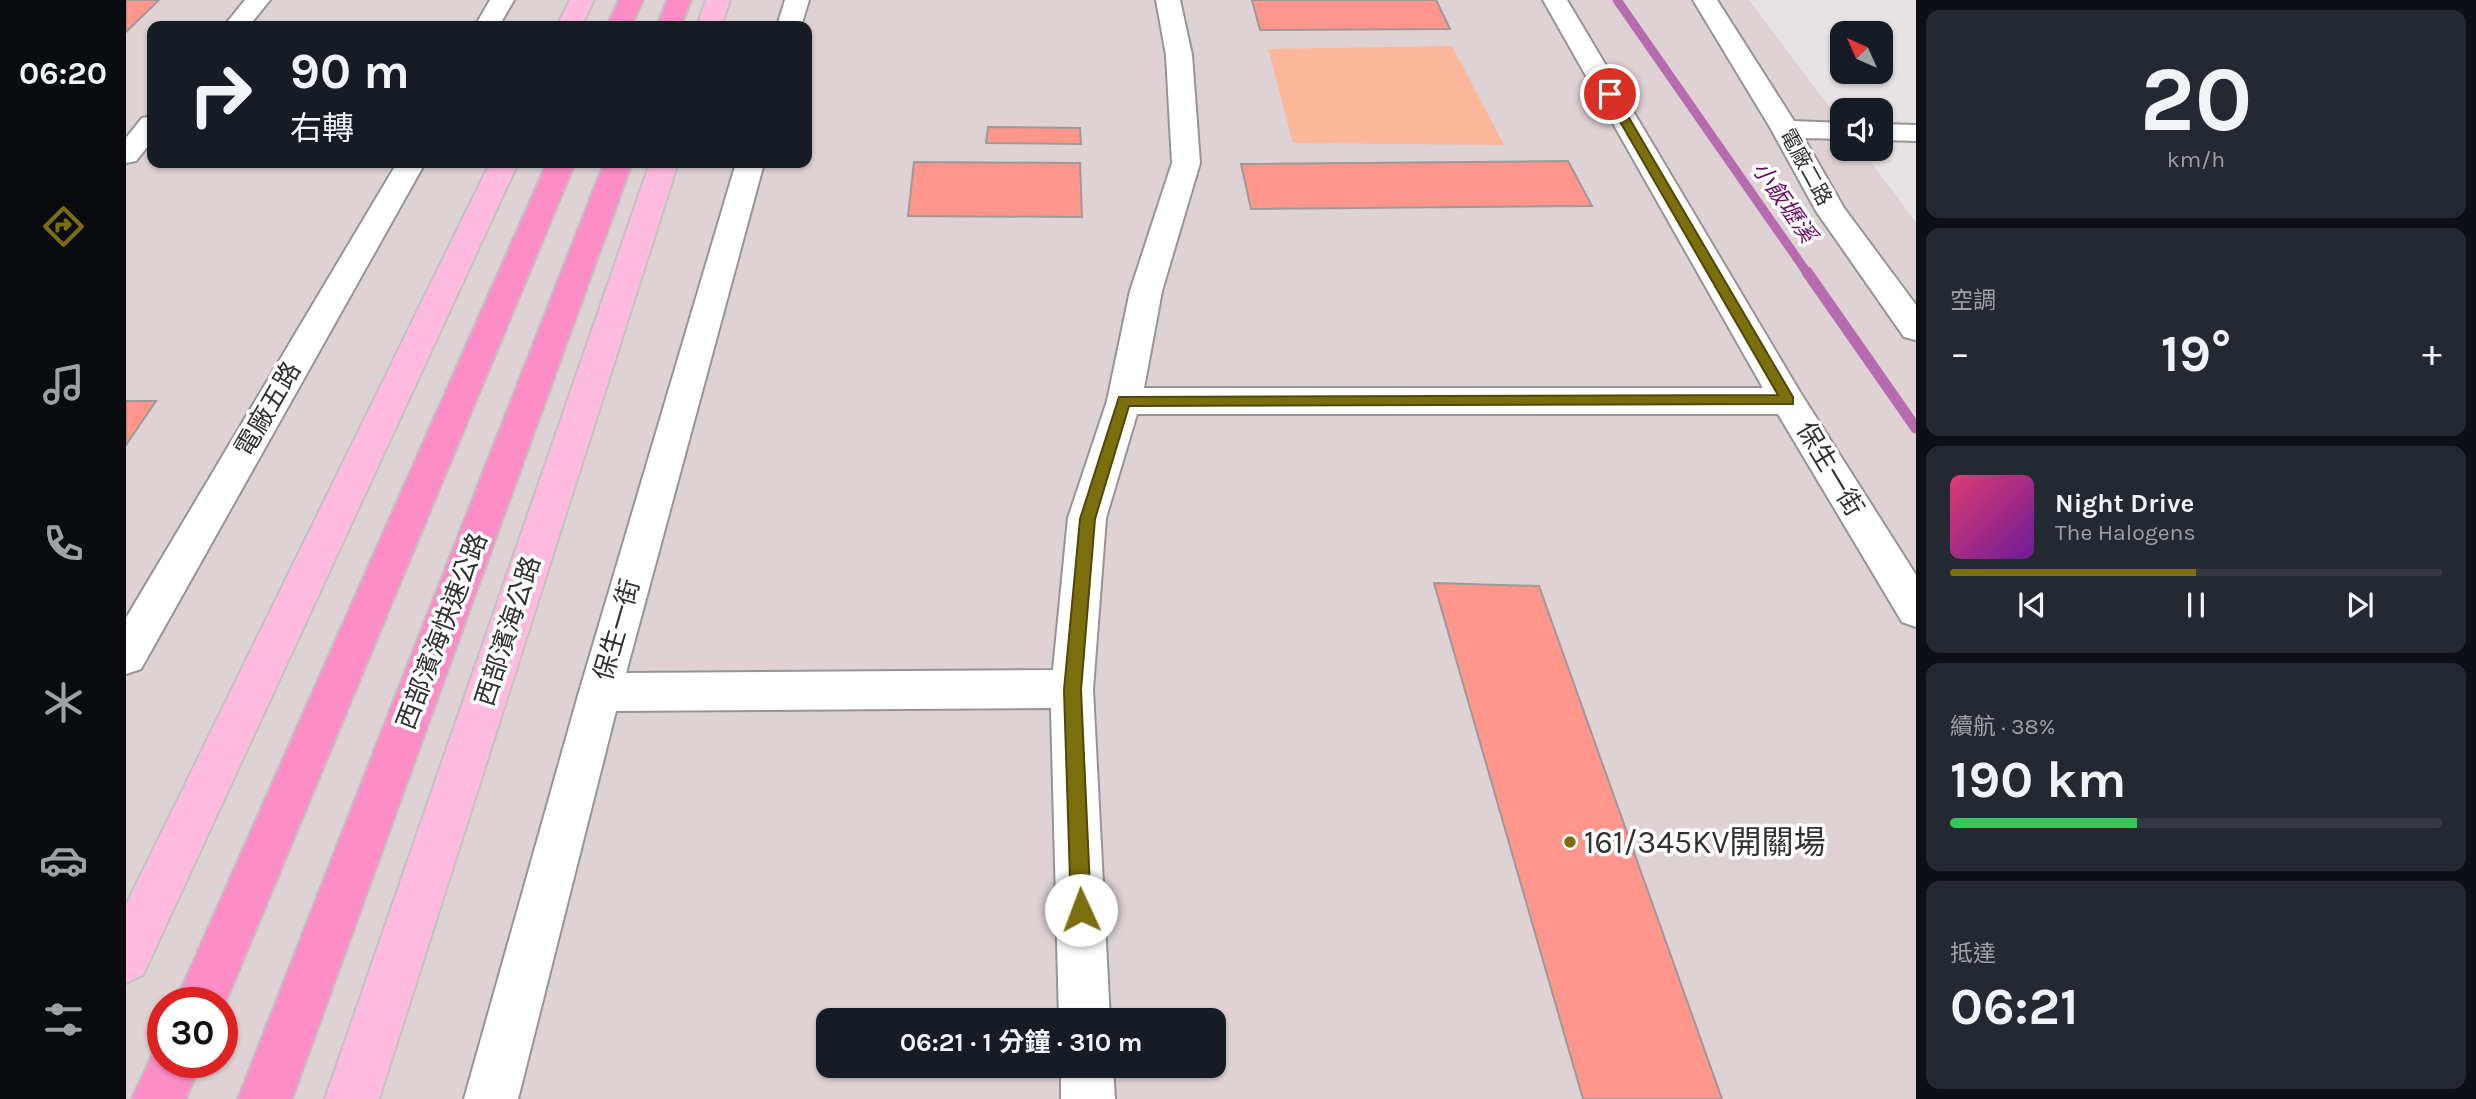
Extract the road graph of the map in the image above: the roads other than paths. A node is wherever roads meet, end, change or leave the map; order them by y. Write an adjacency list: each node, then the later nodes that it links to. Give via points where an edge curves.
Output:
1 (258, 0): 11 (street)
2 (502, 0): 12 (street)
3 (582, 0): 13 (main road)
4 (631, 0): 14 (highway)
5 (679, 0): 15 (highway)
6 (718, 0): 16 (main road)
7 (796, 0): 17 (street)
8 (1168, 0): 31 (street, via 1179,55 1186,163 1146,291)
9 (1555, 0): 32 (street, 保生一街)
10 (1705, 0): 18 (street, 電廠二路)
11 (240, 21)
12 (490, 21)
13 (572, 21)
14 (621, 21)
15 (671, 21)
16 (711, 21)
17 (790, 21)
18 (1785, 129): 20 (street); 30 (street, 電廠二路, via 1831,211)
19 (147, 130): 23 (street)
20 (1830, 131)
21 (1893, 133): 22 (street)
22 (1916, 134)
23 (126, 155)
24 (408, 168): 34 (street, 電廠五路)
25 (502, 168): 37 (main road)
26 (559, 168): 38 (highway)
27 (616, 168): 43 (highway, 西部濱海快速公路)
28 (662, 168): 44 (main road, 西部濱海公路)
29 (749, 168): 36 (street, 保生一街)
30 (1916, 329)
31 (1124, 401): 32 (street); 35 (street, via 1087,519)
32 (1788, 401): 33 (street, 保生一街)
33 (1916, 610)
34 (126, 656)
35 (1072, 690): 36 (street); 39 (street)
36 (600, 692): 45 (street, 保生一街)
37 (126, 958)
38 (207, 987)
39 (1085, 1008)
40 (168, 1078): 42 (highway)
41 (1087, 1078): 46 (street)
42 (159, 1099)
43 (265, 1099)
44 (352, 1099)
45 (491, 1099)
46 (1088, 1099)

